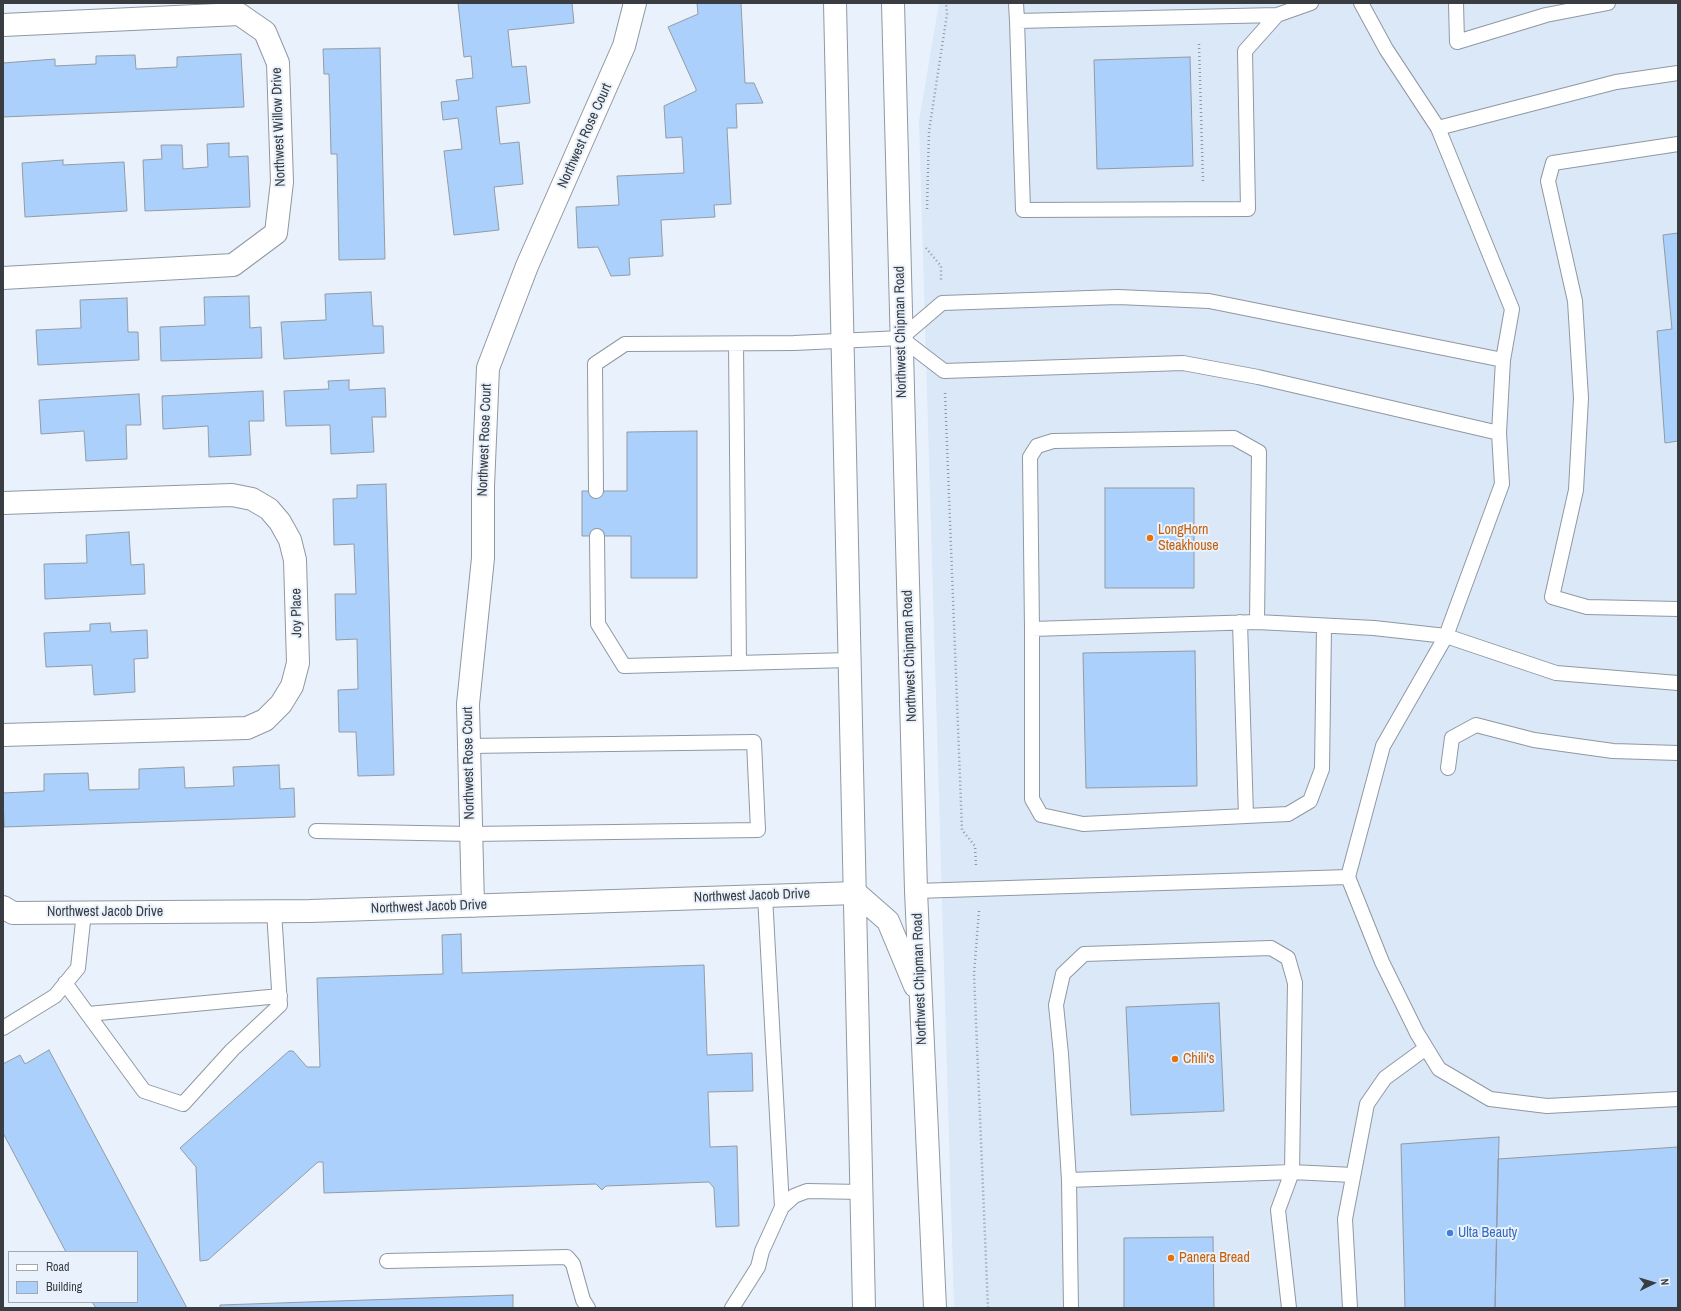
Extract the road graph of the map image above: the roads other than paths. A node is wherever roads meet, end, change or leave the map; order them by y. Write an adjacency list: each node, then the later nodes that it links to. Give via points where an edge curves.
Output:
1 (635, 3): 34 (street, Northwest Rose Court, via 624,46 526,266 488,368 483,558 468,704)
2 (835, 3): 17 (street)
3 (893, 3): 16 (street, Northwest Chipman Road)
4 (1016, 3): 10 (lane)
5 (1311, 3): 9 (lane)
6 (1361, 3): 13 (lane, via 1386,49)
7 (1456, 3): 8 (lane, via 1457,42 1546,15)
8 (1608, 3)
9 (1275, 9): 10 (lane); 10 (lane, via 1245,51 1248,209 1023,210)
10 (1017, 21)
11 (3, 25): 15 (street, Northwest Willow Drive, via 239,14 265,32 278,63 282,182 276,233 233,265)
12 (1678, 73): 13 (lane, via 1616,82)
13 (1438, 128): 19 (lane, via 1512,310)
14 (1678, 144): 24 (lane, via 1553,163 1548,181 1575,301 1581,398 1576,490 1552,597 1587,607)
15 (3, 278)
16 (901, 338): 17 (lane); 19 (lane, via 942,303 1118,297 1209,301); 20 (lane, via 944,371 1183,363 1258,377); 41 (street, Northwest Chipman Road)
17 (843, 341): 18 (lane); 30 (street)
18 (736, 344): 21 (lane, via 625,344 595,364); 31 (lane)
19 (1503, 360): 20 (lane)
20 (1499, 433): 29 (lane, via 1502,484)
21 (596, 491)
22 (3, 503): 33 (street, Joy Place, via 232,495 252,499 269,509 290,540 295,560 298,663 292,686 281,704 265,720 247,728)
23 (597, 536): 31 (lane, via 598,624 624,666)
24 (1678, 609)
25 (1240, 622): 26 (lane); 28 (lane); 37 (lane)
26 (1257, 622): 27 (lane); 28 (lane, via 1259,452 1234,438 1053,441 1037,446 1030,457)
27 (1324, 626): 29 (lane, via 1374,628); 37 (lane, via 1322,769 1310,801 1288,814)
28 (1032, 628): 37 (lane, via 1032,799 1041,815 1083,824)
29 (1446, 636): 32 (lane, via 1556,673); 40 (lane, via 1383,746)
30 (850, 660): 31 (lane); 42 (street)
31 (739, 663)
32 (1678, 683)
33 (3, 735)
34 (469, 746): 39 (street, Northwest Rose Court); 39 (lane, via 754,742 758,830)
35 (1678, 753): 36 (lane, via 1613,750 1534,740 1476,725 1452,738)
36 (1448, 768)
37 (1246, 816)
38 (316, 831): 39 (lane)
39 (471, 834): 44 (street, Northwest Rose Court)
40 (1348, 877): 41 (lane); 53 (lane, via 1382,962)
41 (916, 891): 50 (street, Northwest Chipman Road)
42 (856, 893): 43 (street, Northwest Jacob Drive); 50 (street, via 888,922); 58 (street)
43 (765, 896): 44 (street, Northwest Jacob Drive); 59 (lane)
44 (473, 906): 46 (street, Northwest Jacob Drive)
45 (3, 907): 47 (street, Northwest Jacob Drive, via 13,913)
46 (274, 911): 47 (street, Northwest Jacob Drive); 49 (lane)
47 (84, 912): 48 (lane, via 78,968)
48 (65, 983): 51 (lane); 52 (lane, via 55,996)
49 (280, 996): 51 (lane); 51 (lane, via 280,1006 232,1050 182,1104 144,1091)
50 (920, 1000): 64 (street, Northwest Chipman Road)
51 (88, 1014)
52 (3, 1028)
53 (1426, 1048): 54 (lane, via 1439,1069 1490,1100 1547,1106); 56 (lane, via 1385,1078 1368,1104)
54 (1678, 1098)
55 (1292, 1172): 56 (lane); 57 (lane); 57 (lane, via 1295,983 1288,958 1271,948 1084,954 1063,974 1056,1005); 66 (lane, via 1278,1210)
56 (1353, 1175): 67 (lane, via 1345,1218)
57 (1069, 1180): 65 (lane)
58 (862, 1192): 59 (lane, via 807,1191 794,1196); 63 (street)
59 (782, 1207): 62 (lane, via 762,1251 758,1267)
60 (387, 1261): 61 (lane, via 567,1257 573,1264 583,1300)
61 (588, 1308)
62 (732, 1308)
63 (864, 1308)
64 (934, 1308)
65 (1071, 1308)
66 (1289, 1308)
67 (1350, 1308)

